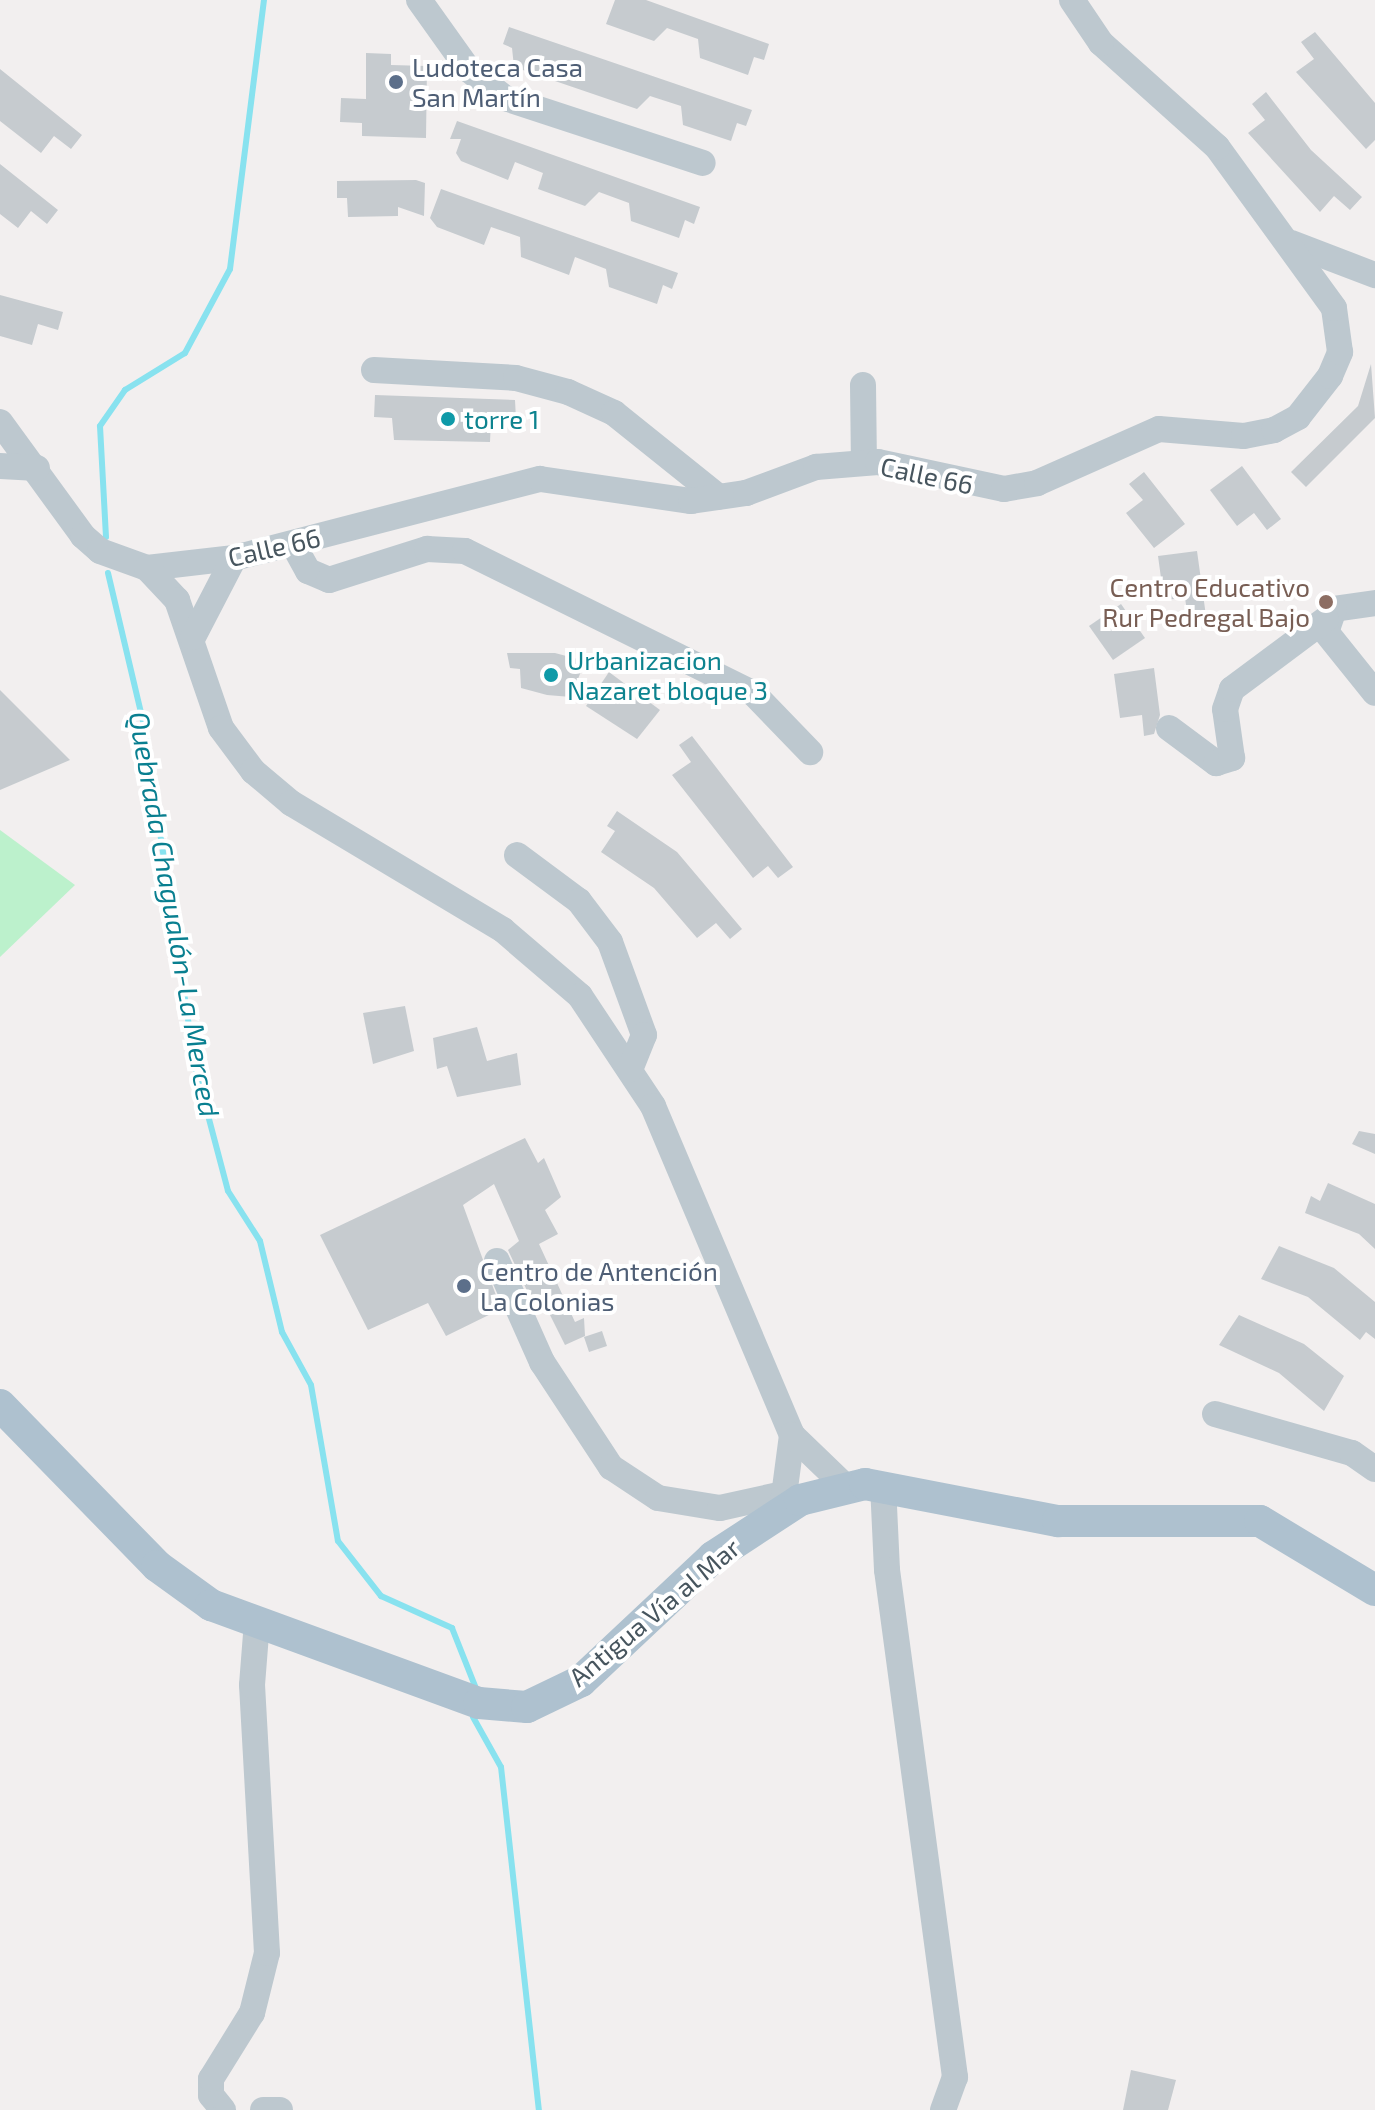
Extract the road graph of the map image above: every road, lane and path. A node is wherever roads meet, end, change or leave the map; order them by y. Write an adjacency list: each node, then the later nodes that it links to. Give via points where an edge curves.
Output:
1 (419, 0): 3 (street, via 469,70 505,98)
2 (1072, 0): 4 (street, Calle 66, via 1101,43 1208,137)
3 (703, 163)
4 (1291, 243): 5 (street); 9 (street, Calle 66, via 1334,308 1340,352 1318,397 1274,430 1244,436 1159,429 1037,483 1004,489)
5 (1375, 275)
6 (374, 370): 12 (street, via 516,378 568,392 614,413)
7 (863, 385): 9 (street)
8 (0, 422): 11 (street)
9 (864, 462): 12 (street, Calle 66, via 816,467)
10 (0, 466): 11 (street)
11 (37, 468): 15 (street, via 91,543)
12 (719, 497): 13 (street, Calle 66, via 691,501 540,479)
13 (293, 544): 14 (street, Calle 66); 21 (street, via 308,571 329,580 427,549 465,551 754,694)
14 (234, 558): 15 (street, Calle 66); 18 (street)
15 (147, 568): 18 (street, via 177,600)
16 (1375, 603): 17 (street, via 1334,609)
17 (1326, 619): 19 (street, via 1331,647); 20 (street, via 1243,674 1232,689 1225,709 1235,745 1225,763)
18 (193, 637): 23 (street, via 221,728 253,771 552,967)
19 (1375, 693)
20 (1169, 728)
21 (810, 752)
22 (517, 855): 23 (street, via 579,901 610,942 644,1035)
23 (630, 1069): 27 (street, via 653,1106)
24 (497, 1261): 31 (street, via 542,1362 611,1467 658,1498 720,1508)
25 (0, 1405): 33 (main road, Antigua Vía al Mar, via 157,1566 211,1605)
26 (1215, 1414): 28 (street, via 1352,1453)
27 (792, 1435): 30 (street); 31 (street)
28 (1375, 1469)
29 (883, 1485): 30 (main road, Antigua Vía al Mar); 32 (main road, Antigua Vía al Mar, via 1058,1521 1260,1521); 37 (street, via 887,1570 955,2077)
30 (846, 1487): 31 (main road, Antigua Vía al Mar)
31 (783, 1503): 33 (main road, Antigua Vía al Mar, via 713,1557 581,1681 527,1707 479,1703)
32 (1375, 1590)
33 (257, 1622): 34 (street, via 252,1685 267,1953 252,2013 211,2079 211,2095)
34 (223, 2110)
35 (263, 2110): 36 (street)
36 (280, 2110)
37 (943, 2110)

